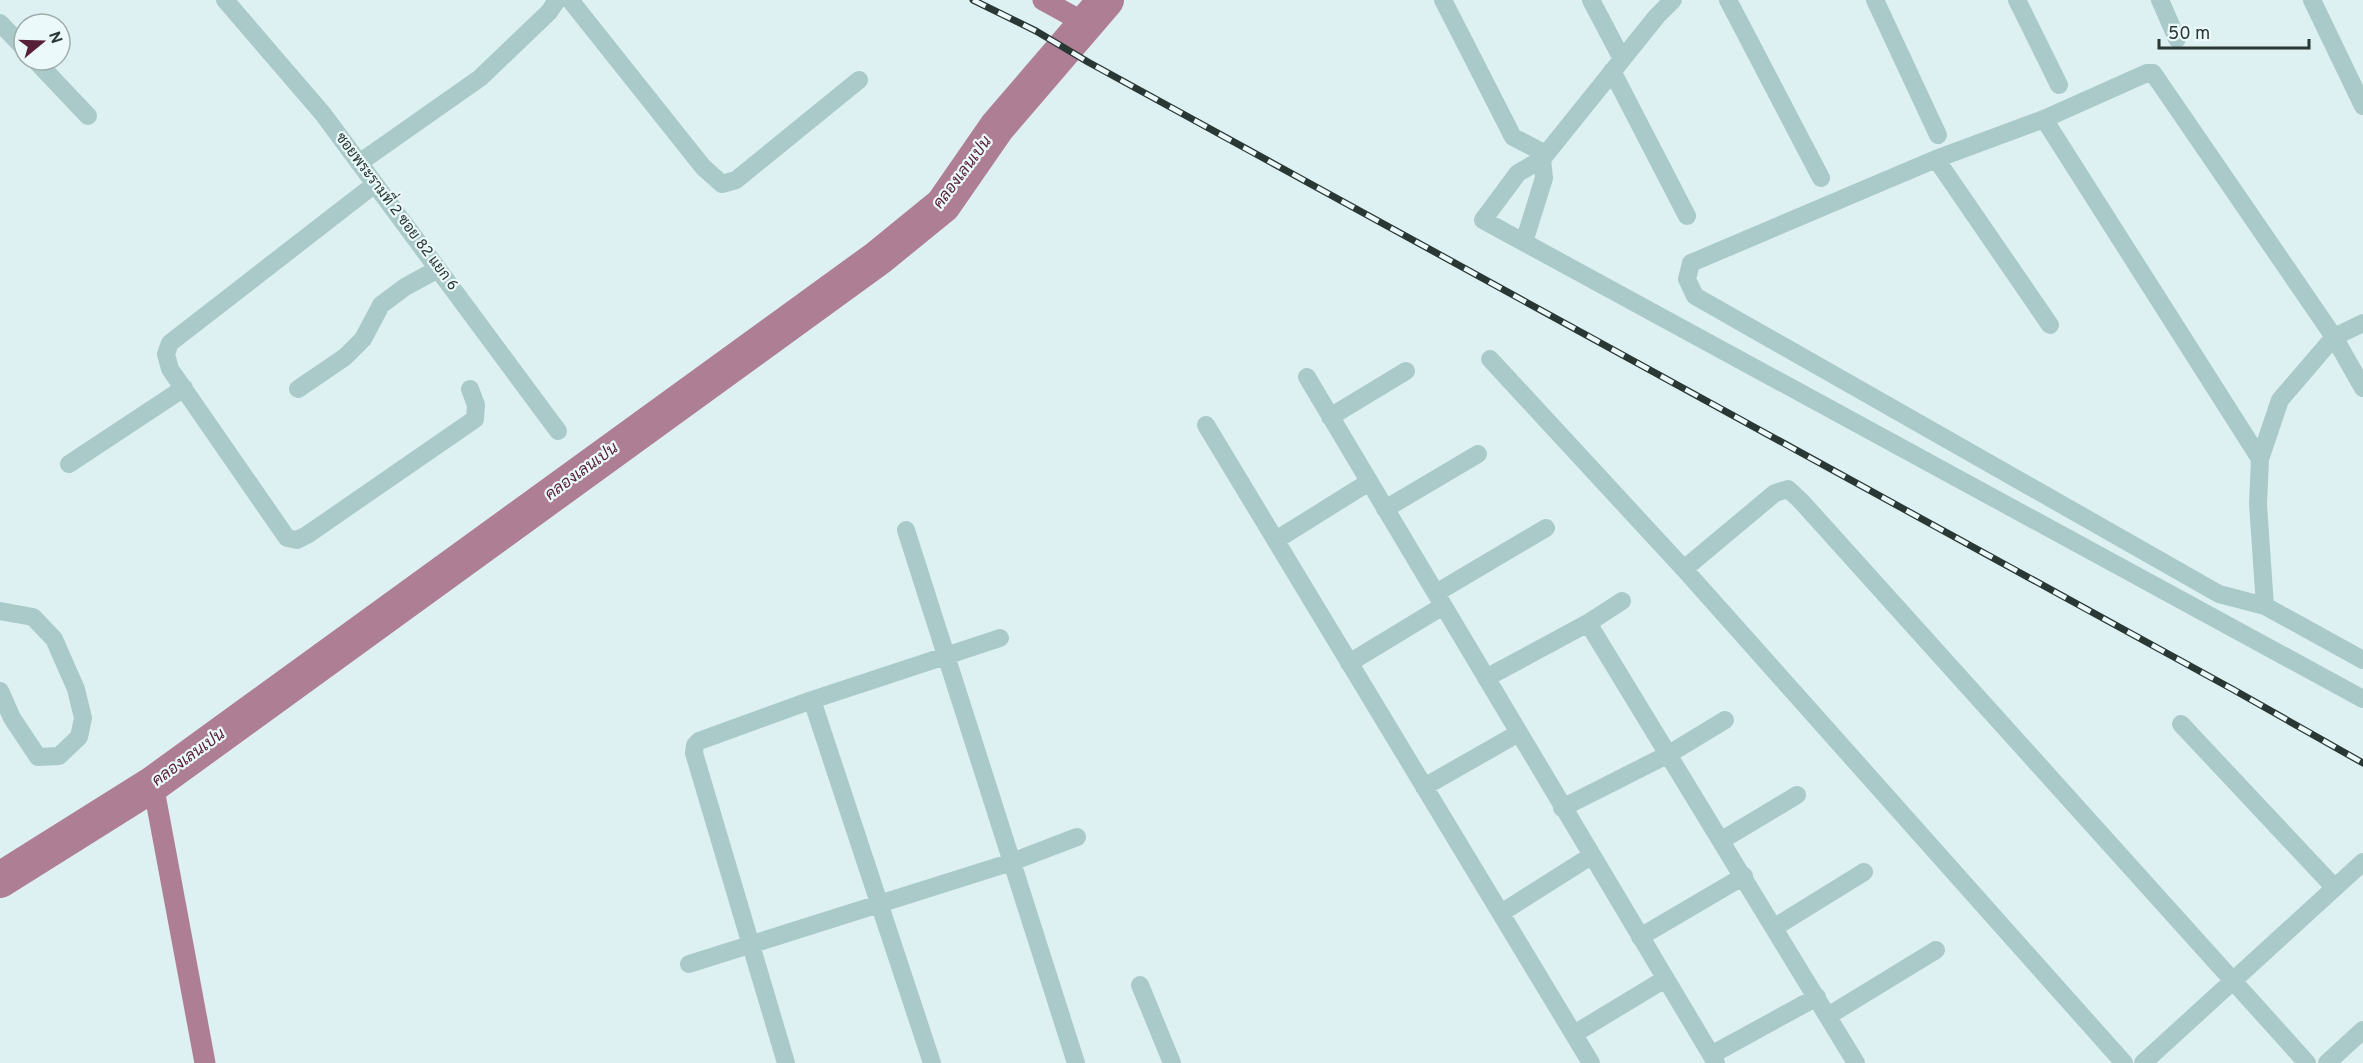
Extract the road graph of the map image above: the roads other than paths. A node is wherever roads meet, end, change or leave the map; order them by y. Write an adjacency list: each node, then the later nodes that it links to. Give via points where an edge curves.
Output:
1 (225, 0): 25 (street, ซอยพระรามที่ 2 ซอย 82 แยก 6, via 323,114)
2 (570, 0): 17 (street, via 704,167 722,184 736,180)
3 (1443, 0): 23 (street, via 1513,136)
4 (1591, 0): 15 (street)
5 (1673, 0): 15 (street)
6 (1728, 0): 26 (street)
7 (1875, 0): 22 (street)
8 (2017, 0): 18 (street)
9 (2160, 0): 14 (street)
10 (2312, 0): 19 (street)
11 (549, 4): 25 (street, via 480,78)
12 (0, 23): 13 (street)
13 (12, 36)
14 (2177, 39)
15 (1617, 65): 23 (street); 28 (street)
16 (46, 72): 20 (street)
17 (859, 80)
18 (2059, 85)
19 (2363, 106)
20 (88, 116)
21 (2044, 119): 24 (street); 33 (street, via 2152,73); 45 (street)
22 (1938, 135)
23 (1544, 157): 29 (street, via 1544,178); 29 (street, via 1518,173 1483,220)
24 (1936, 159): 32 (street); 55 (street, via 1691,263 1687,279 1695,296 2219,594)
25 (359, 163): 27 (street, ซอยพระรามที่ 2 ซอย 82 แยก 6)
26 (1821, 178)
27 (375, 184): 30 (street, ซอยพระรามที่ 2 ซอย 82 แยก 6); 37 (street, via 170,343 166,354 170,369)
28 (1687, 216)
29 (1524, 242): 64 (street)
30 (438, 269): 39 (street, via 381,305 363,339 345,357); 43 (street, ซอยพระรามที่ 2 ซอย 82 แยก 6)
31 (2363, 323): 33 (street)
32 (2050, 325)
33 (2334, 337): 38 (street); 45 (street, via 2280,400)
34 (1490, 359): 52 (street)
35 (1406, 372): 41 (street)
36 (1307, 377): 41 (street)
37 (184, 388): 40 (street, via 287,538 297,540 475,419 476,405); 46 (street)
38 (2363, 388)
39 (298, 389)
40 (470, 389)
41 (1330, 417): 47 (street)
42 (1206, 425): 51 (street)
43 (558, 431)
44 (1478, 454): 48 (street)
45 (2260, 459): 55 (street, via 2258,504)
46 (69, 464)
47 (1369, 482): 48 (street); 51 (street)
48 (1385, 509): 53 (street)
49 (1546, 528): 53 (street)
50 (906, 530): 59 (street)
51 (1276, 540): 61 (street)
52 (1684, 569): 89 (street, via 1775,493 1788,489); 102 (street)
53 (1440, 600): 61 (street); 62 (street)
54 (1622, 601): 57 (street)
55 (2265, 606): 60 (street)
56 (0, 611): 63 (street, via 33,617 54,639 76,689 83,718 79,737 59,756 38,757 12,718)
57 (1588, 623): 62 (street); 69 (street)
58 (1000, 638): 59 (street)
59 (946, 656): 65 (street); 76 (street)
60 (2363, 660)
61 (1349, 663): 70 (street)
62 (1486, 678): 68 (street)
63 (0, 691)
64 (2363, 699)
65 (812, 700): 81 (street); 85 (street, via 699,741 695,746)
66 (1725, 720): 69 (street)
67 (2181, 724): 80 (street)
68 (1517, 734): 70 (street); 72 (street)
69 (1669, 754): 72 (street); 74 (street)
70 (1424, 787): 82 (street)
71 (1797, 795): 74 (street)
72 (1562, 808): 75 (street)
73 (1077, 837): 76 (street)
74 (1722, 840): 79 (street)
75 (1590, 856): 82 (street); 84 (street)
76 (1012, 862): 81 (street); 98 (street)
77 (2363, 862): 80 (street)
78 (1864, 872): 83 (street)
79 (1744, 876): 83 (street); 84 (street)
80 (2334, 887): 89 (street)
81 (880, 905): 85 (street); 97 (street)
82 (1501, 913): 94 (street)
83 (1775, 927): 91 (street)
84 (1640, 937): 88 (street)
85 (751, 945): 87 (street); 96 (street)
86 (1936, 950): 92 (street)
87 (690, 964)
88 (1665, 979): 94 (street); 95 (street)
89 (2233, 981): 103 (street); 104 (street)
90 (1140, 985): 99 (street)
91 (1816, 997): 92 (street); 95 (street)
92 (1828, 1016): 101 (street)
93 (2363, 1030): 105 (street)
94 (1574, 1034): 100 (street)
95 (1713, 1059)
96 (786, 1063)
97 (932, 1063)
98 (1076, 1063)
99 (1172, 1063)
100 (1591, 1063)
101 (1856, 1063)
102 (2124, 1063)
103 (2143, 1063)
104 (2307, 1063)
105 (2327, 1063)

